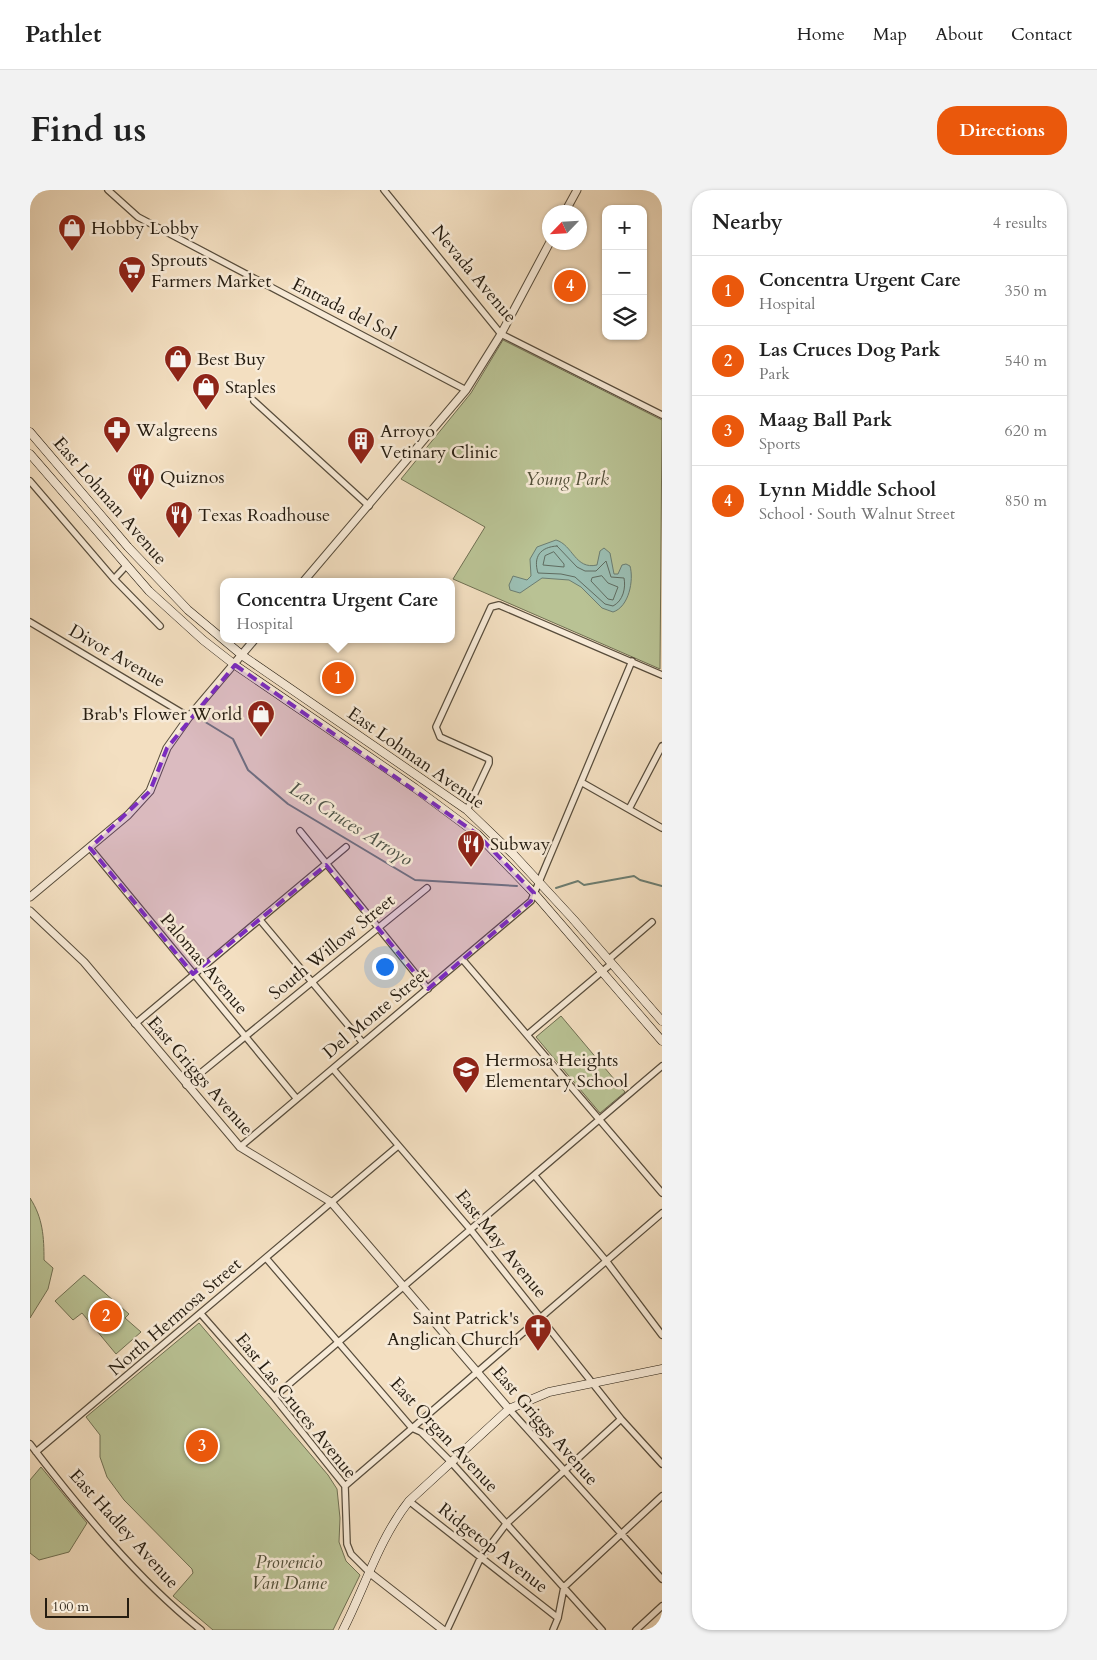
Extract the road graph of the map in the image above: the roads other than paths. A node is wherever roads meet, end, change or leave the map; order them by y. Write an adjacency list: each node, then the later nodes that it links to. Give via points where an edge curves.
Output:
1 (108, 190): 7 (street, Entrada del Sol, via 138,217)
2 (384, 190): 6 (street, Nevada Avenue)
3 (577, 190): 4 (street)
4 (569, 205)
5 (546, 250): 6 (street)
6 (501, 334): 7 (street); 9 (street, Nevada Avenue)
7 (466, 390): 13 (street)
8 (254, 401): 13 (street)
9 (662, 415)
10 (32, 437): 14 (main road, East Lohman Avenue)
11 (30, 454): 15 (main road, East Lohman Avenue)
12 (30, 482): 17 (street)
13 (369, 506): 16 (street)
14 (138, 558): 15 (main road); 18 (main road, East Lohman Avenue)
15 (126, 566): 17 (street); 19 (main road, East Lohman Avenue)
16 (306, 578)
17 (114, 579): 21 (street)
18 (188, 610): 19 (main road); 22 (main road, East Lohman Avenue)
19 (181, 619): 27 (main road, East Lohman Avenue)
20 (30, 622): 29 (street, Divot Avenue)
21 (160, 626)
22 (220, 637)
23 (227, 643): 25 (main road, East Lohman Avenue)
24 (253, 643): 25 (street)
25 (243, 656): 27 (street); 33 (main road, East Lohman Avenue)
26 (632, 661): 28 (street); 31 (street); 33 (street, via 499,605 491,607 436,727 440,737 489,760)
27 (235, 665): 29 (street); 42 (main road, East Lohman Avenue, via 454,816 477,834)
28 (662, 676)
29 (189, 716): 37 (street, via 167,748 150,791)
30 (662, 749): 32 (street)
31 (581, 782): 32 (street); 39 (street)
32 (630, 809): 34 (street)
33 (467, 810): 39 (main road, East Lohman Avenue)
34 (662, 828)
35 (300, 831): 38 (street)
36 (346, 847): 38 (street)
37 (90, 848): 41 (street); 50 (street, Palomas Avenue)
38 (326, 865): 44 (street); 46 (street)
39 (538, 882): 42 (street); 48 (main road, East Lohman Avenue)
40 (427, 888): 46 (street, South Willow Street)
41 (30, 897)
42 (532, 897): 47 (street, Del Monte Street); 49 (main road, East Lohman Avenue)
43 (30, 911): 54 (street, East Griggs Avenue, via 84,962)
44 (260, 920): 50 (street); 51 (street)
45 (652, 922): 48 (street)
46 (378, 928): 51 (street, South Willow Street); 52 (street)
47 (463, 960): 52 (street, Del Monte Street); 55 (street)
48 (610, 962): 49 (street); 53 (main road, East Lohman Avenue)
49 (602, 971): 55 (street); 57 (main road, East Lohman Avenue)
50 (194, 974): 54 (street); 56 (street, Palomas Avenue)
51 (312, 984): 56 (street, South Willow Street); 58 (street)
52 (428, 989): 58 (street, Del Monte Street)
53 (660, 1016)
54 (135, 1024): 61 (street, East Griggs Avenue)
55 (527, 1036): 63 (street)
56 (245, 1037): 61 (street, South Willow Street); 62 (street, Palomas Avenue)
57 (662, 1041)
58 (363, 1043): 60 (street, Del Monte Street)
59 (662, 1066): 63 (street)
60 (333, 1069): 62 (street, Del Monte Street); 64 (street, East May Avenue)
61 (186, 1085): 65 (street, East Griggs Avenue)
62 (297, 1098): 65 (street, Del Monte Street)
63 (599, 1119): 66 (street); 67 (street)
64 (398, 1146): 68 (street, North Hermosa Street); 70 (street, East May Avenue)
65 (240, 1147): 68 (street, East Griggs Avenue)
66 (535, 1176): 70 (street); 72 (street)
67 (662, 1193)
68 (331, 1202): 71 (street, North Hermosa Street); 73 (street, East Griggs Avenue)
69 (662, 1214): 72 (street)
70 (470, 1229): 73 (street); 75 (street, East May Avenue)
71 (266, 1258): 74 (street, North Hermosa Street); 77 (street, East Organ Avenue)
72 (607, 1262): 75 (street); 76 (street)
73 (404, 1288): 77 (street); 79 (street, East Griggs Avenue)
74 (201, 1314): 81 (street, East Las Cruces Avenue); 86 (street, North Hermosa Street)
75 (541, 1317): 79 (street); 80 (street, East May Avenue)
76 (662, 1335)
77 (340, 1343): 81 (street); 84 (street, East Organ Avenue)
78 (662, 1369): 80 (main road)
79 (478, 1372): 82 (street, East Griggs Avenue); 84 (street)
80 (592, 1382): 82 (main road, via 549,1392); 83 (street, East May Avenue)
81 (274, 1397): 90 (street, East Las Cruces Avenue)
82 (509, 1409): 87 (main road); 89 (street, East Griggs Avenue)
83 (621, 1419): 88 (street, East May Avenue); 89 (street)
84 (412, 1428): 87 (street, East Organ Avenue); 90 (street)
85 (30, 1444): 86 (street, East Hadley Avenue)
86 (36, 1452): 101 (street, East Hadley Avenue, via 134,1567)
87 (450, 1462): 92 (main road); 93 (street, East Organ Avenue)
88 (662, 1464)
89 (563, 1471): 93 (street); 94 (street, East Griggs Avenue)
90 (345, 1486): 96 (street, East Las Cruces Avenue, via 347,1544 351,1554)
91 (662, 1496): 94 (street)
92 (409, 1501): 95 (street, Ridgetop Avenue); 96 (main road, via 388,1532)
93 (506, 1524): 95 (street); 98 (street, East Organ Avenue)
94 (620, 1534): 97 (street, East Griggs Avenue); 98 (street)
95 (480, 1559): 100 (street, Ridgetop Avenue); 104 (street)
96 (370, 1573): 102 (main road); 103 (street, East Las Cruces Avenue)
97 (662, 1579)
98 (564, 1586): 100 (street); 106 (street, East Organ Avenue)
99 (662, 1606): 107 (street)
100 (558, 1618): 105 (street)
101 (201, 1630)
102 (343, 1630)
103 (443, 1630)
104 (447, 1630)
105 (553, 1630)
106 (602, 1630)
107 (636, 1630)

